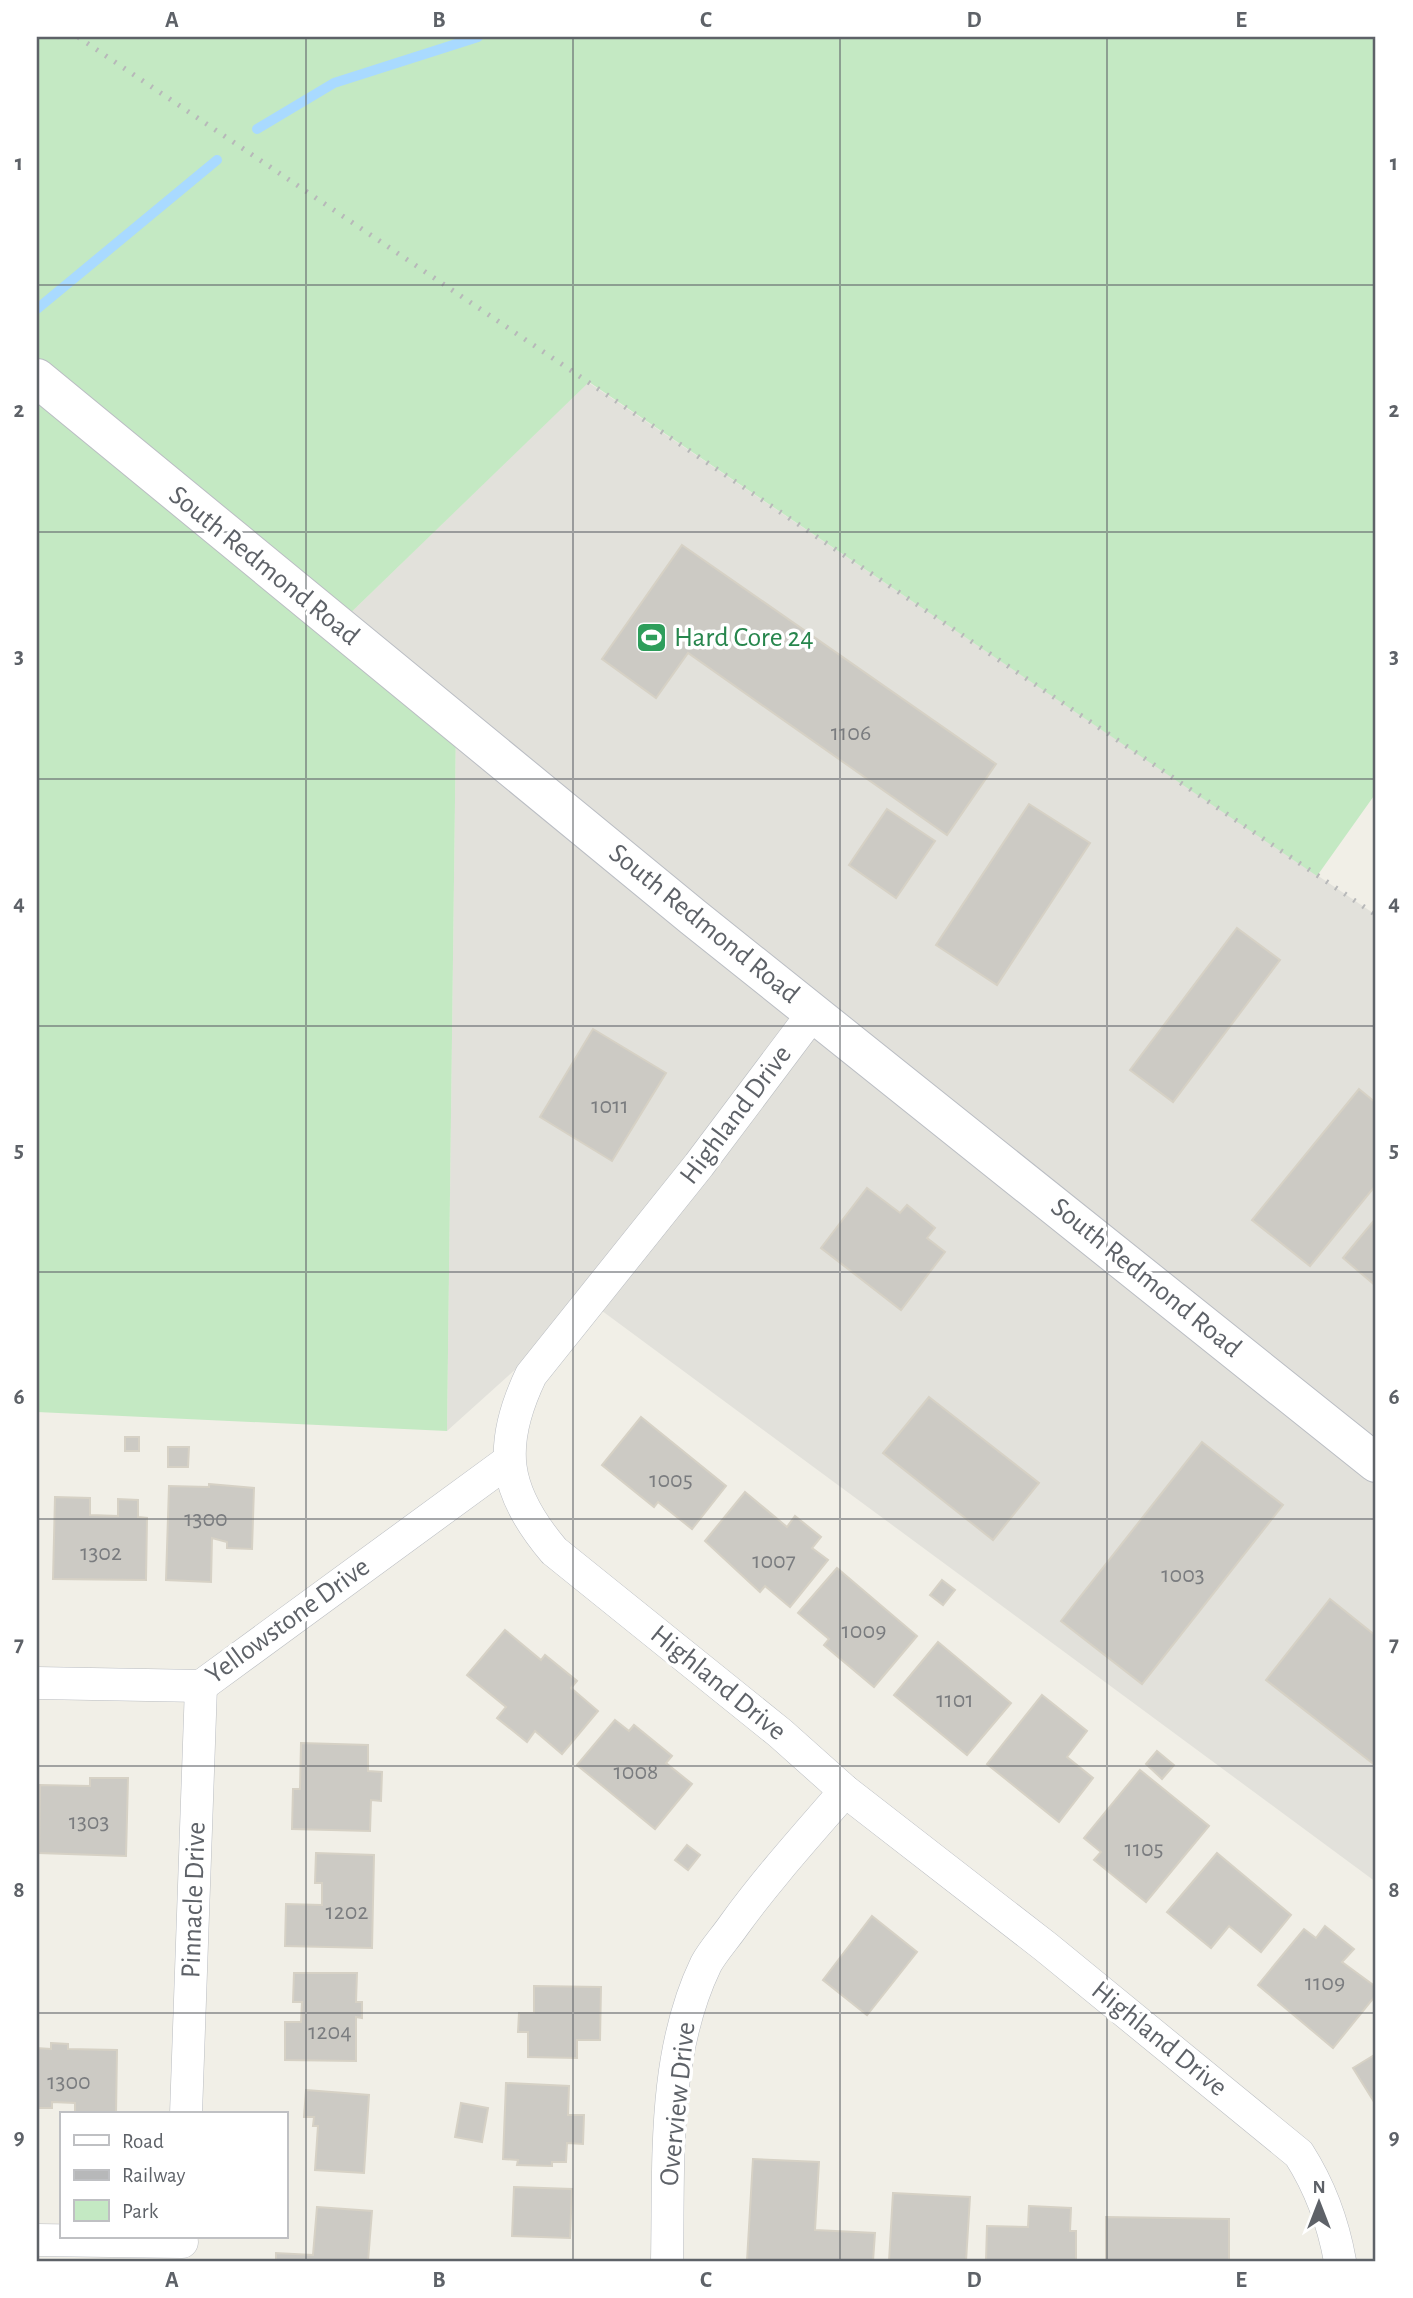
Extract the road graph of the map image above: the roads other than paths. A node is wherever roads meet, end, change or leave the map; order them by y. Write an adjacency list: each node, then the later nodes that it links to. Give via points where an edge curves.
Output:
1 (37, 378): 2 (street, South Redmond Road)
2 (814, 1012): 3 (street, Highland Drive, via 531,1375 516,1406); 4 (street, South Redmond Road)
3 (507, 1462): 6 (street, Yellowstone Drive); 7 (street, Highland Drive, via 519,1499 554,1551)
4 (1376, 1463)
5 (37, 1683): 6 (street, Yellowstone Drive)
6 (201, 1686): 8 (street, Pinnacle Drive)
7 (845, 1791): 11 (street, Overview Drive, via 751,1901 708,1962 688,2007 678,2048 670,2130); 12 (street, Highland Drive, via 1046,1947 1299,2154 1324,2202)
8 (186, 2112)
9 (37, 2240): 10 (street)
10 (181, 2247)
11 (667, 2261)
12 (1340, 2261)

